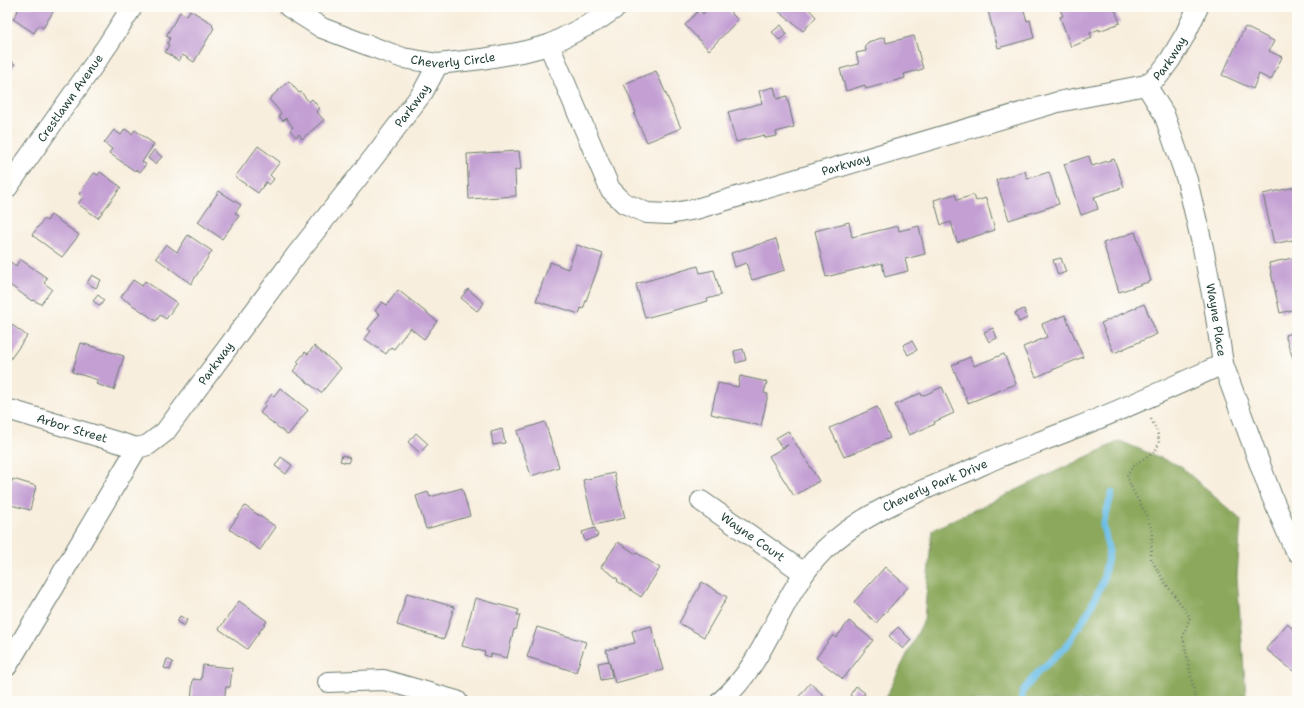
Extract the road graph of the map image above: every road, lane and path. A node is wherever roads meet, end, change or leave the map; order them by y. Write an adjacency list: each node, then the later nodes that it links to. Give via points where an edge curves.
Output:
1 (132, 7): 8 (street, Crestlawn Avenue)
2 (289, 7): 6 (street, Cheverly Circle, via 322,28 403,58)
3 (617, 7): 5 (street, Cheverly Circle, via 598,20)
4 (1198, 7): 7 (street, Parkway, via 1185,36 1160,75)
5 (549, 45): 6 (street, Cheverly Circle, via 482,59); 7 (street, Parkway, via 610,189 624,203 647,213 669,214 696,209 1058,102)
6 (438, 64): 12 (street, Parkway, via 423,92 297,254 165,432 148,444)
7 (1146, 85): 9 (street, Wayne Place, via 1164,114 1186,180 1205,255)
8 (7, 188)
9 (1223, 364): 14 (street, Wayne Place, via 1272,497); 15 (street, Cheverly Park Drive, via 889,505 844,533 823,551)
10 (7, 410): 12 (street, Arbor Street)
11 (1149, 415): 20 (path, via 1158,438 1158,446 1155,452 1135,465 1127,477 1152,531 1152,559 1164,581 1190,617 1183,637)
12 (136, 448): 16 (street)
13 (701, 501): 15 (street, Wayne Court)
14 (1297, 552)
15 (804, 573): 19 (street, Cheverly Park Drive, via 789,595 745,676)
16 (7, 666)
17 (328, 682): 18 (street, via 384,680)
18 (457, 701)
19 (721, 701)
20 (1196, 701)

